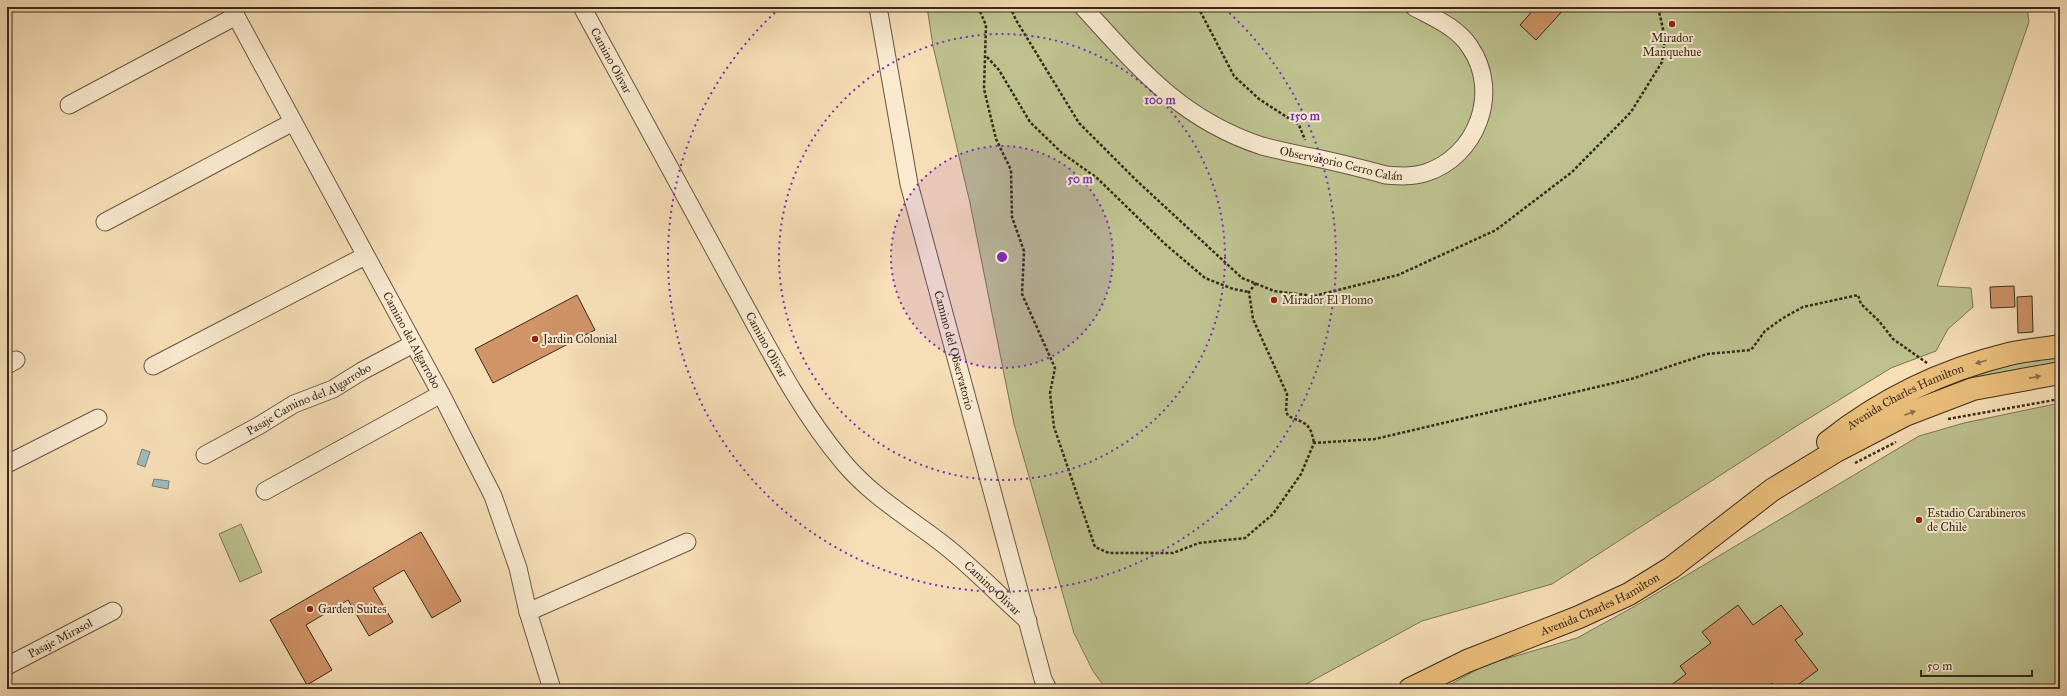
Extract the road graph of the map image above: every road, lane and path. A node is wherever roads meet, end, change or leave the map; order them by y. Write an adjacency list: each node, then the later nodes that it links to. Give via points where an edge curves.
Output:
1 (582, 7): 37 (street, Camino Olivar, via 768,346 821,436 845,465 888,505 972,568)
2 (878, 7): 37 (street, Camino del Observatorio, via 909,184)
3 (978, 7): 10 (path, via 986,25)
4 (1010, 7): 16 (path, via 1079,123 1136,180 1242,278)
5 (1083, 7): 13 (street, Observatorio Cerro Calán, via 1148,78 1203,120 1243,139)
6 (1198, 7): 13 (path, via 1234,76 1258,99 1299,125 1306,143)
7 (1414, 7): 13 (street, Observatorio Cerro Calán, via 1452,28 1470,46 1476,58 1484,82 1483,108 1480,121 1467,144 1437,168 1412,175 1386,175)
8 (1658, 7): 16 (path, via 1665,38 1662,62 1631,112 1572,172 1496,230 1398,274 1314,296 1274,292)
9 (234, 11): 11 (street); 12 (street, Camino del Algarrobo)
10 (986, 56): 17 (path, via 999,70 1030,122 1062,153 1097,178 1165,244 1205,278); 28 (path, via 984,89 996,139 1011,170 1012,217 1024,251 1022,294 1055,368 1050,393 1054,427 1095,547 1115,554 1173,554 1199,543 1244,538 1273,514 1301,474)
11 (69, 104)
12 (293, 122): 14 (street); 15 (street, Camino del Algarrobo)
13 (1307, 156)
14 (105, 222)
15 (365, 256): 18 (street, Camino del Algarrobo); 21 (street)
16 (1256, 284): 17 (path)
17 (1249, 292): 28 (path, via 1253,319 1287,394 1288,416 1308,425)
18 (413, 344): 23 (street, Camino del Algarrobo); 29 (street, Pasaje Camino del Algarrobo, via 333,389 294,404)
19 (2060, 346): 32 (main road, Avenida Charles Hamilton, one-way to 32, via 2010,354 1921,384 1883,404 1835,436)
20 (1927, 363): 28 (path, via 1893,339 1861,304 1858,296 1803,307 1765,331 1751,350 1707,354 1631,378 1375,439)
21 (153, 366)
22 (2060, 373): 32 (main road, Avenida Charles Hamilton, one-way to 22, via 1836,451 1905,415 1973,389)
23 (441, 394): 33 (street); 36 (street, Camino del Algarrobo, via 493,496 518,568)
24 (2060, 399): 26 (path)
25 (98, 418): 30 (street)
26 (1942, 421)
27 (1899, 441): 31 (path)
28 (1314, 443)
29 (205, 455)
30 (7, 464)
31 (1853, 464)
32 (1772, 490): 41 (main road, Avenida Charles Hamilton, via 1671,568 1629,594 1579,617 1467,661)
33 (265, 491)
34 (687, 542): 36 (street)
35 (113, 611): 38 (street, Pasaje Mirasol)
36 (528, 612): 39 (street, Camino del Algarrobo)
37 (1028, 621): 40 (street, Camino del Observatorio)
38 (7, 666)
39 (552, 689)
40 (1048, 689)
41 (1410, 689)

